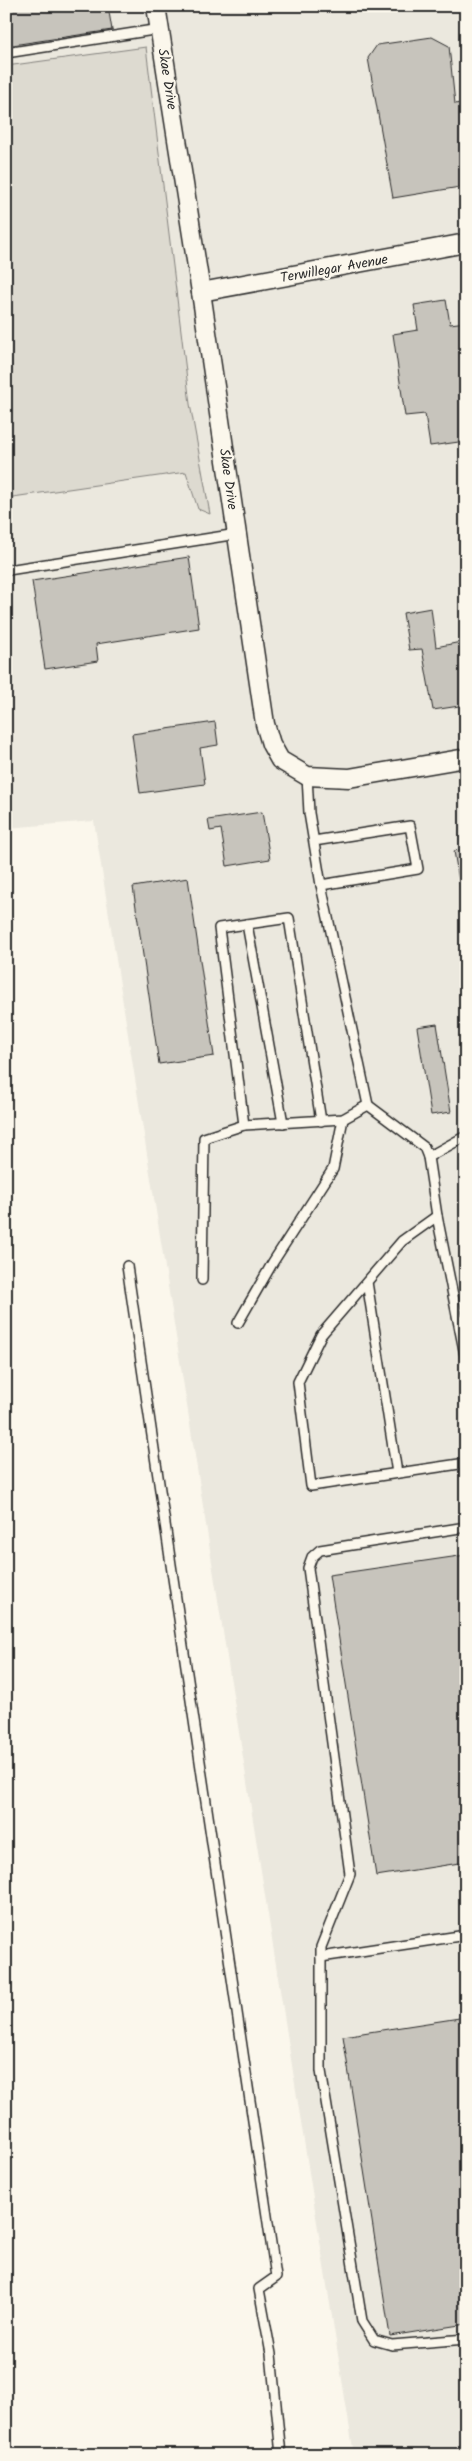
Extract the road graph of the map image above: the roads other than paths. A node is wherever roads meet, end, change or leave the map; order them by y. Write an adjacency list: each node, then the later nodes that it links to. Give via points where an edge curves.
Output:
1 (156, 6): 2 (street, Skae Drive)
2 (160, 30): 3 (lane); 5 (street, Skae Drive)
3 (6, 54)
4 (466, 244): 5 (street, Terwillegar Avenue)
5 (202, 292): 6 (street, Skae Drive)
6 (237, 534): 7 (lane); 9 (street, Skae Drive, via 265,724 280,760)
7 (8, 570)
8 (466, 758): 9 (street, Skae Drive, via 349,778)
9 (307, 776): 10 (lane)
10 (314, 841): 11 (lane); 11 (lane, via 410,826 418,870)
11 (321, 885): 13 (lane)
12 (247, 924): 15 (lane, via 289,918); 16 (lane); 17 (lane, via 219,928)
13 (368, 1105): 14 (lane); 19 (lane, via 424,1147)
14 (343, 1119): 15 (lane); 24 (lane, via 333,1169)
15 (321, 1121): 16 (lane)
16 (283, 1123): 17 (lane)
17 (244, 1125): 22 (lane, via 204,1138)
18 (466, 1136): 19 (lane)
19 (428, 1157): 20 (lane)
20 (437, 1216): 23 (lane, via 402,1241); 25 (lane)
21 (127, 1266): 33 (lane, via 276,2277 259,2289 271,2354)
22 (202, 1280)
23 (367, 1282): 28 (lane); 28 (lane, via 322,1335 298,1382 311,1486)
24 (238, 1323)
25 (463, 1333): 26 (lane)
26 (466, 1360)
27 (466, 1463): 28 (lane)
28 (397, 1473)
29 (466, 1527): 31 (lane, via 320,1550 312,1557 308,1568 350,1874 321,1947)
30 (466, 1935): 31 (lane)
31 (321, 1957): 32 (lane, via 321,2071 362,2321 374,2340 392,2345)
32 (466, 2339)
33 (281, 2455)

